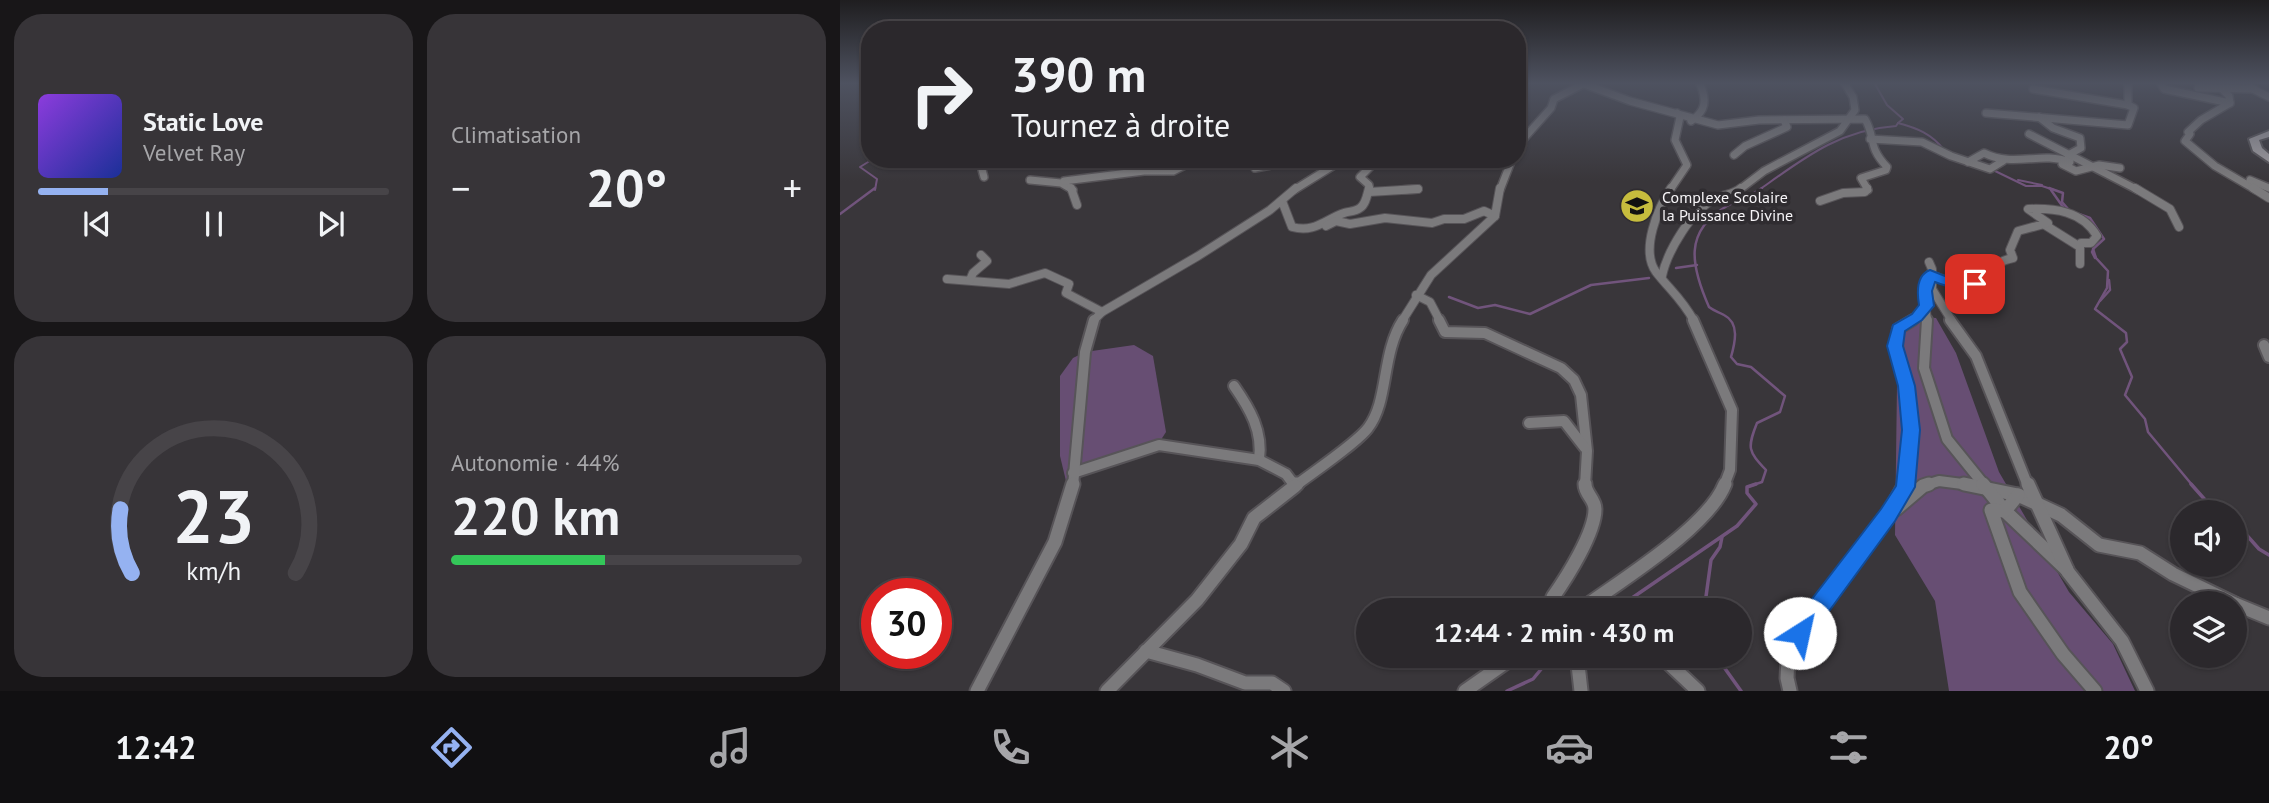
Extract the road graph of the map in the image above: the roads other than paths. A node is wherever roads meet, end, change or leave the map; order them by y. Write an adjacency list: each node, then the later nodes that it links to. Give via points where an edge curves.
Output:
1 (1544, 116): 16 (street)
2 (1679, 116): 13 (street)
3 (1685, 116): 10 (street)
4 (1699, 116): 10 (street)
5 (1853, 116): 12 (street)
6 (2029, 116): 9 (street)
7 (2130, 116): 9 (street, via 2128,125)
8 (2207, 116): 24 (street, via 2185,139)
9 (2039, 117): 18 (street, via 2049,128 2080,138 2081,148)
10 (1694, 120): 11 (street, via 1726,127); 13 (street)
11 (1784, 120): 12 (street); 19 (street, via 1787,127 1742,146)
12 (1850, 120): 17 (street, via 1865,119); 50 (street, via 1840,131 1764,171 1735,193 1699,209 1665,260)
13 (1677, 128): 50 (street, via 1675,140 1687,165 1661,204 1650,247 1651,264)
14 (2029, 134): 18 (street)
15 (2269, 134): 21 (street, via 2254,139 2257,149)
16 (1526, 136)
17 (1870, 139): 23 (street, via 1922,142); 40 (street, via 1886,170 1861,178 1865,192)
18 (2072, 154): 20 (street); 25 (street)
19 (1734, 155)
20 (2061, 158): 22 (street); 25 (street, via 2070,162 2062,164 2076,171)
21 (2269, 159)
22 (2004, 161): 23 (street, via 1990,169); 23 (street, via 1984,153)
23 (1968, 162)
24 (2215, 166): 35 (street); 38 (street)
25 (2093, 167): 31 (street); 45 (street, via 2170,209)
26 (982, 168): 32 (street)
27 (1179, 168): 34 (street)
28 (1329, 168): 39 (street)
29 (1369, 168): 37 (street, via 1360,177 1369,185)
30 (1508, 168): 42 (street)
31 (2120, 168)
32 (984, 177)
33 (1030, 180): 34 (street)
34 (1064, 181): 41 (street, via 1072,186)
35 (2269, 188)
36 (1418, 190): 37 (street)
37 (1369, 192): 44 (street, via 1360,209 1342,213)
38 (2269, 198)
39 (1283, 201): 44 (street, via 1292,227); 56 (street)
40 (1820, 201)
41 (1077, 205)
42 (1494, 216): 44 (street, via 1485,211 1432,223 1385,218 1350,224 1336,221); 53 (street)
43 (2045, 225): 46 (street); 46 (street, via 2048,223 2028,209 2064,212 2088,222 2097,236); 49 (street, via 2018,231 2010,250 2013,258 1998,261 1986,278 1975,284 1948,282)
44 (1326, 226)
45 (2179, 227)
46 (2080, 247): 48 (street)
47 (981, 255): 52 (street, via 987,261)
48 (2080, 264)
49 (1930, 268): 54 (street); 55 (street, via 1924,291)
50 (1662, 276): 73 (street, via 1692,318 1727,395 1732,410 1730,470 1721,494 1696,525)
51 (947, 279): 52 (street)
52 (970, 280): 56 (street, via 1009,284 1045,273 1069,284 1066,293)
53 (1416, 295): 61 (street, via 1430,302 1445,332 1485,333 1561,368 1581,395); 64 (street, via 1391,342 1381,397 1368,429)
54 (1936, 295): 55 (street); 67 (street, via 1979,362)
55 (1927, 306): 65 (street, via 1924,368 1936,408 1947,439); 69 (street, via 1898,329 1895,346 1906,386 1910,452 1905,487)
56 (1102, 312): 63 (street, via 1093,320 1085,352)
57 (2264, 345): 58 (street)
58 (2269, 358)
59 (1234, 386): 62 (street, via 1252,411 1262,446)
60 (1529, 423): 61 (street, via 1568,420)
61 (1587, 451): 72 (street, via 1585,489 1595,505 1594,518 1572,572)
62 (1259, 460): 63 (street, via 1159,446); 64 (street, via 1286,474)
63 (1073, 473): 80 (street, via 1069,507 1056,541)
64 (1295, 486): 76 (street, via 1254,518 1241,544 1197,600)
65 (1987, 487): 66 (street); 68 (street); 69 (street, via 1940,481 1923,486)
66 (2018, 495): 67 (street); 68 (street)
67 (2037, 502): 70 (street); 71 (street, via 2099,545 2140,552)
68 (2005, 511): 70 (street); 87 (street, via 1991,510 2020,592)
69 (1888, 515): 86 (street, via 1800,633 1788,659)
70 (2067, 570): 88 (street, via 2118,635)
71 (2208, 591)
72 (1553, 598)
73 (1597, 598)
74 (2247, 609): 75 (street)
75 (2269, 618)
76 (1146, 651): 81 (street); 82 (street, via 1204,667 1228,679 1256,686 1272,683)
77 (1498, 668): 83 (street)
78 (1579, 668): 84 (street)
79 (1674, 668): 85 (street)
80 (977, 691)
81 (1107, 691)
82 (1284, 691)
83 (1465, 691)
84 (1581, 691)
85 (1698, 691)
86 (1790, 691)
87 (2095, 691)
88 (2147, 691)

